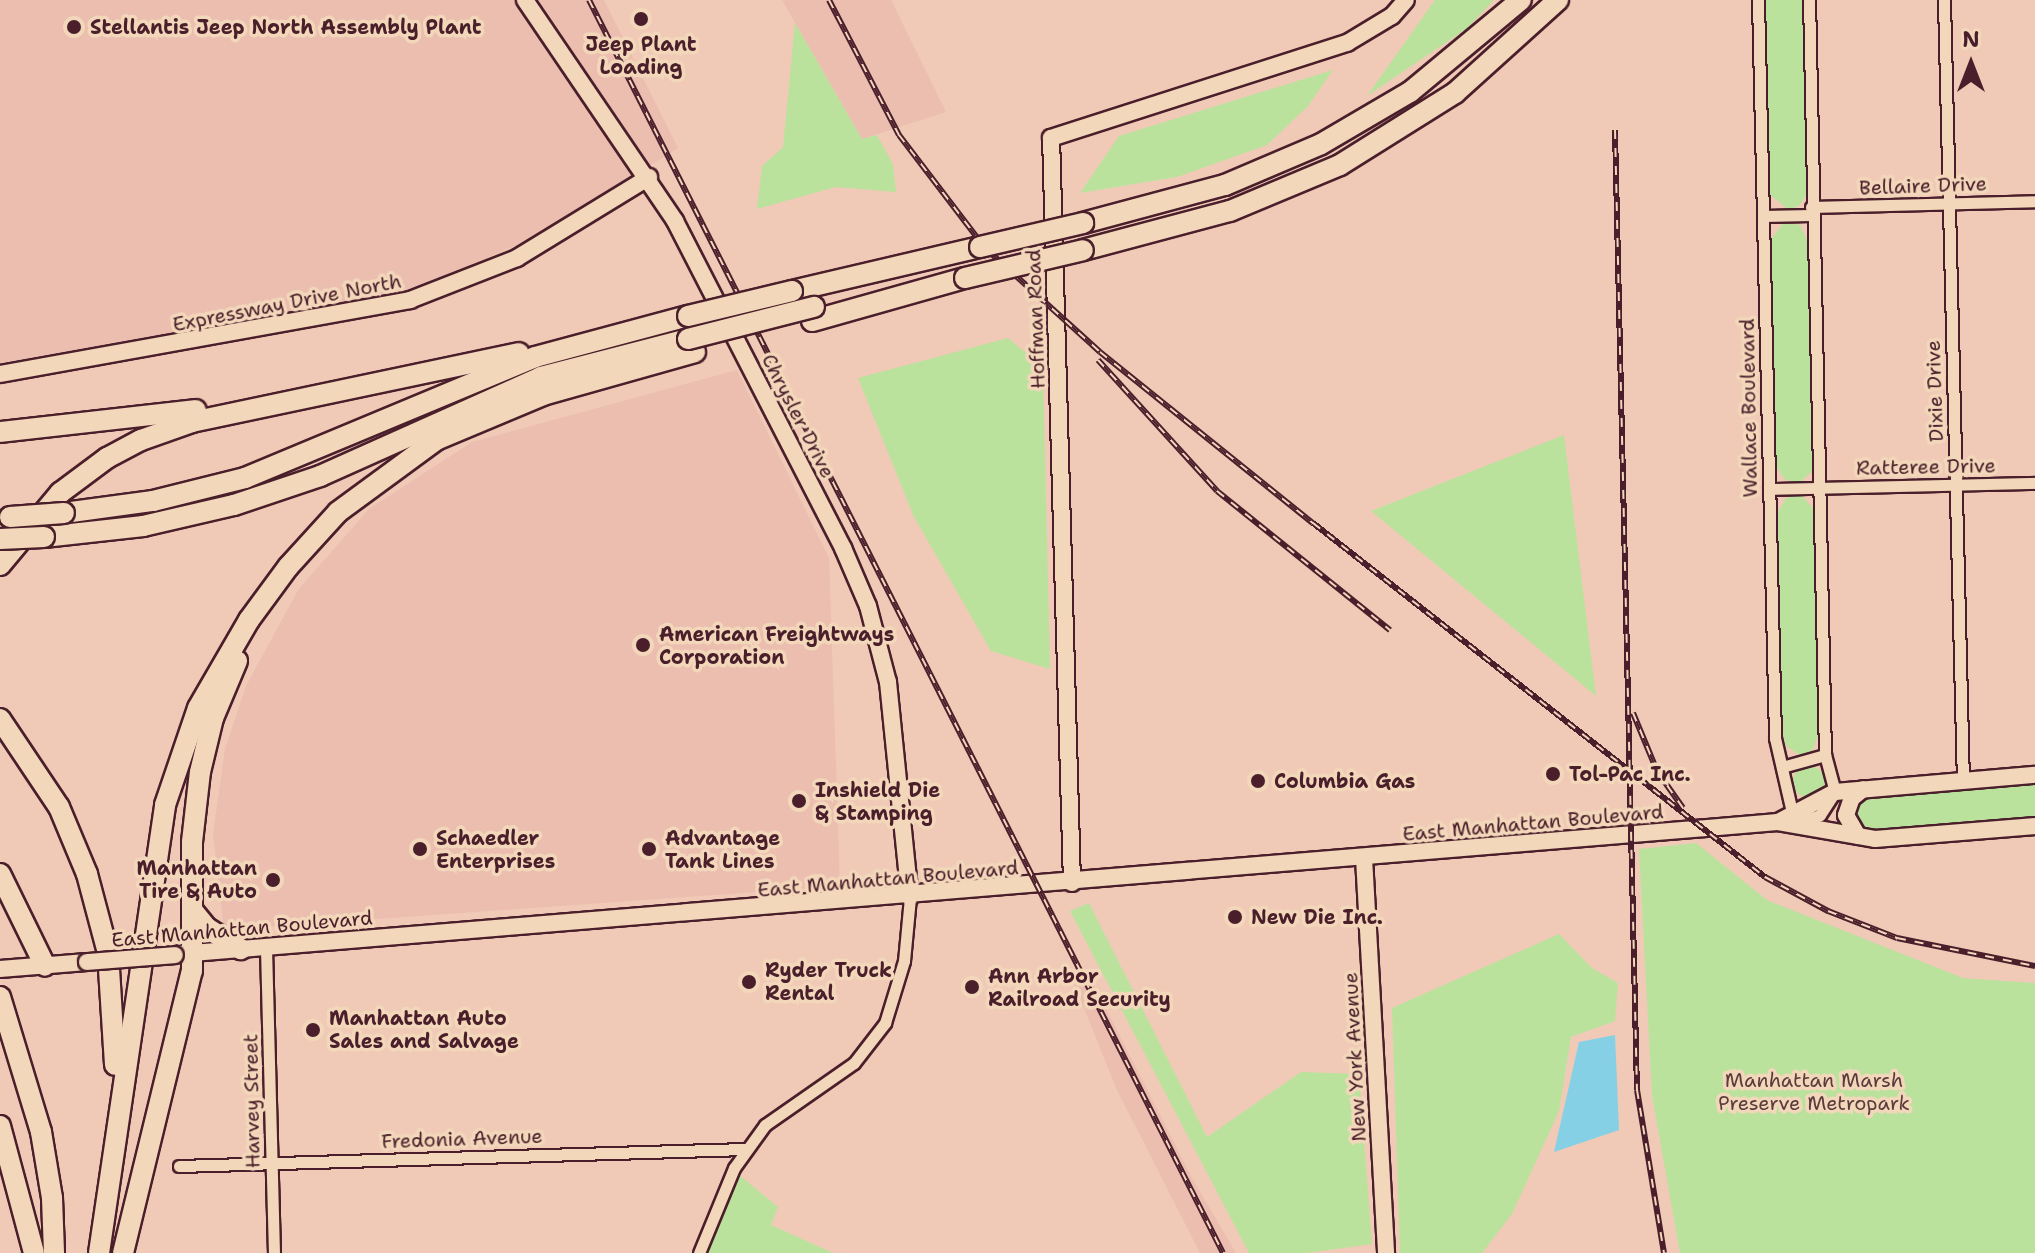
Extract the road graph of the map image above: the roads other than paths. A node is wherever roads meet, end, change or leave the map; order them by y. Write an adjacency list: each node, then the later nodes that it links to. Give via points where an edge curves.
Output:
1 (525, 0): 8 (street, Chrysler Drive)
2 (1406, 0): 38 (street, Hoffman Road, via 1392,16 1347,43 1051,138)
3 (1521, 0): 13 (highway, bridge, via 1439,71 1321,144 1225,185)
4 (1558, 0): 14 (highway, bridge, via 1448,98 1347,161 1230,211)
5 (1758, 0): 12 (street, Wallace Boulevard)
6 (1809, 0): 11 (street)
7 (1944, 0): 10 (street, Dixie Drive)
8 (649, 177): 15 (street, Expressway Drive North, via 517,258 396,305); 39 (street, Chrysler Drive, via 843,548 868,606 897,738)
9 (2035, 201): 10 (street, Bellaire Drive)
10 (1948, 203): 11 (street, Bellaire Drive); 20 (street, Dixie Drive)
11 (1811, 211): 12 (street, Bellaire Drive); 21 (street)
12 (1763, 216): 22 (street, Wallace Boulevard)
13 (586, 342): 16 (highway); 23 (highway, bridge, via 489,375 263,472 153,501)
14 (692, 346): 18 (highway, via 534,397); 24 (highway, bridge, via 531,381 340,467 234,505 143,526)
15 (0, 374)
16 (275, 405): 17 (highway, via 250,402); 25 (highway, via 174,427 107,458 60,493)
17 (0, 432)
18 (416, 452): 40 (highway, via 307,556 265,611 228,679 197,789); 47 (highway, via 351,500 301,551 249,620 198,708 159,832)
19 (2035, 483): 20 (street, Ratteree Drive)
20 (1956, 485): 21 (street, Ratteree Drive); 30 (street, Dixie Drive)
21 (1818, 488): 22 (street, Ratteree Drive); 27 (street)
22 (1769, 489): 28 (street, Wallace Boulevard, via 1775,738)
23 (5, 517)
24 (0, 539)
25 (0, 565)
26 (0, 719): 47 (highway, via 59,807 97,903 112,996)
27 (1825, 755): 28 (street); 32 (street)
28 (1782, 767): 33 (street, Wallace Boulevard)
29 (2035, 775): 30 (street, East Manhattan Boulevard)
30 (1963, 781): 31 (street, East Manhattan Boulevard)
31 (1863, 789): 32 (street, East Manhattan Boulevard); 35 (street, via 1852,798 1846,815)
32 (1835, 792): 33 (street, East Manhattan Boulevard)
33 (1787, 819): 35 (street, East Manhattan Boulevard); 36 (street, East Manhattan Boulevard)
34 (2035, 826): 35 (street, East Manhattan Boulevard)
35 (1858, 836)
36 (1364, 858): 38 (street, East Manhattan Boulevard); 58 (street, New York Avenue)
37 (0, 874): 44 (highway)
38 (1072, 883): 39 (street, East Manhattan Boulevard)
39 (910, 897): 41 (street, East Manhattan Boulevard); 49 (street, via 897,991 873,1041 847,1068 779,1111)
40 (193, 911): 42 (highway, via 207,928); 43 (highway)
41 (266, 948): 42 (street, East Manhattan Boulevard); 50 (street, Harvey Street)
42 (241, 949): 43 (street, East Manhattan Boulevard)
43 (184, 954): 44 (street, East Manhattan Boulevard, bridge); 55 (highway)
44 (45, 966): 45 (street, East Manhattan Boulevard)
45 (0, 969)
46 (0, 997): 53 (highway, via 31,1088 48,1162)
47 (116, 1108): 54 (highway)
48 (0, 1126): 52 (highway)
49 (746, 1149): 50 (street, Fredonia Avenue); 57 (street)
50 (272, 1162): 51 (street, Fredonia Avenue); 56 (street, Harvey Street)
51 (179, 1166)
52 (34, 1253)
53 (54, 1253)
54 (99, 1253)
55 (123, 1253)
56 (274, 1253)
57 (699, 1253)
58 (1386, 1253)

